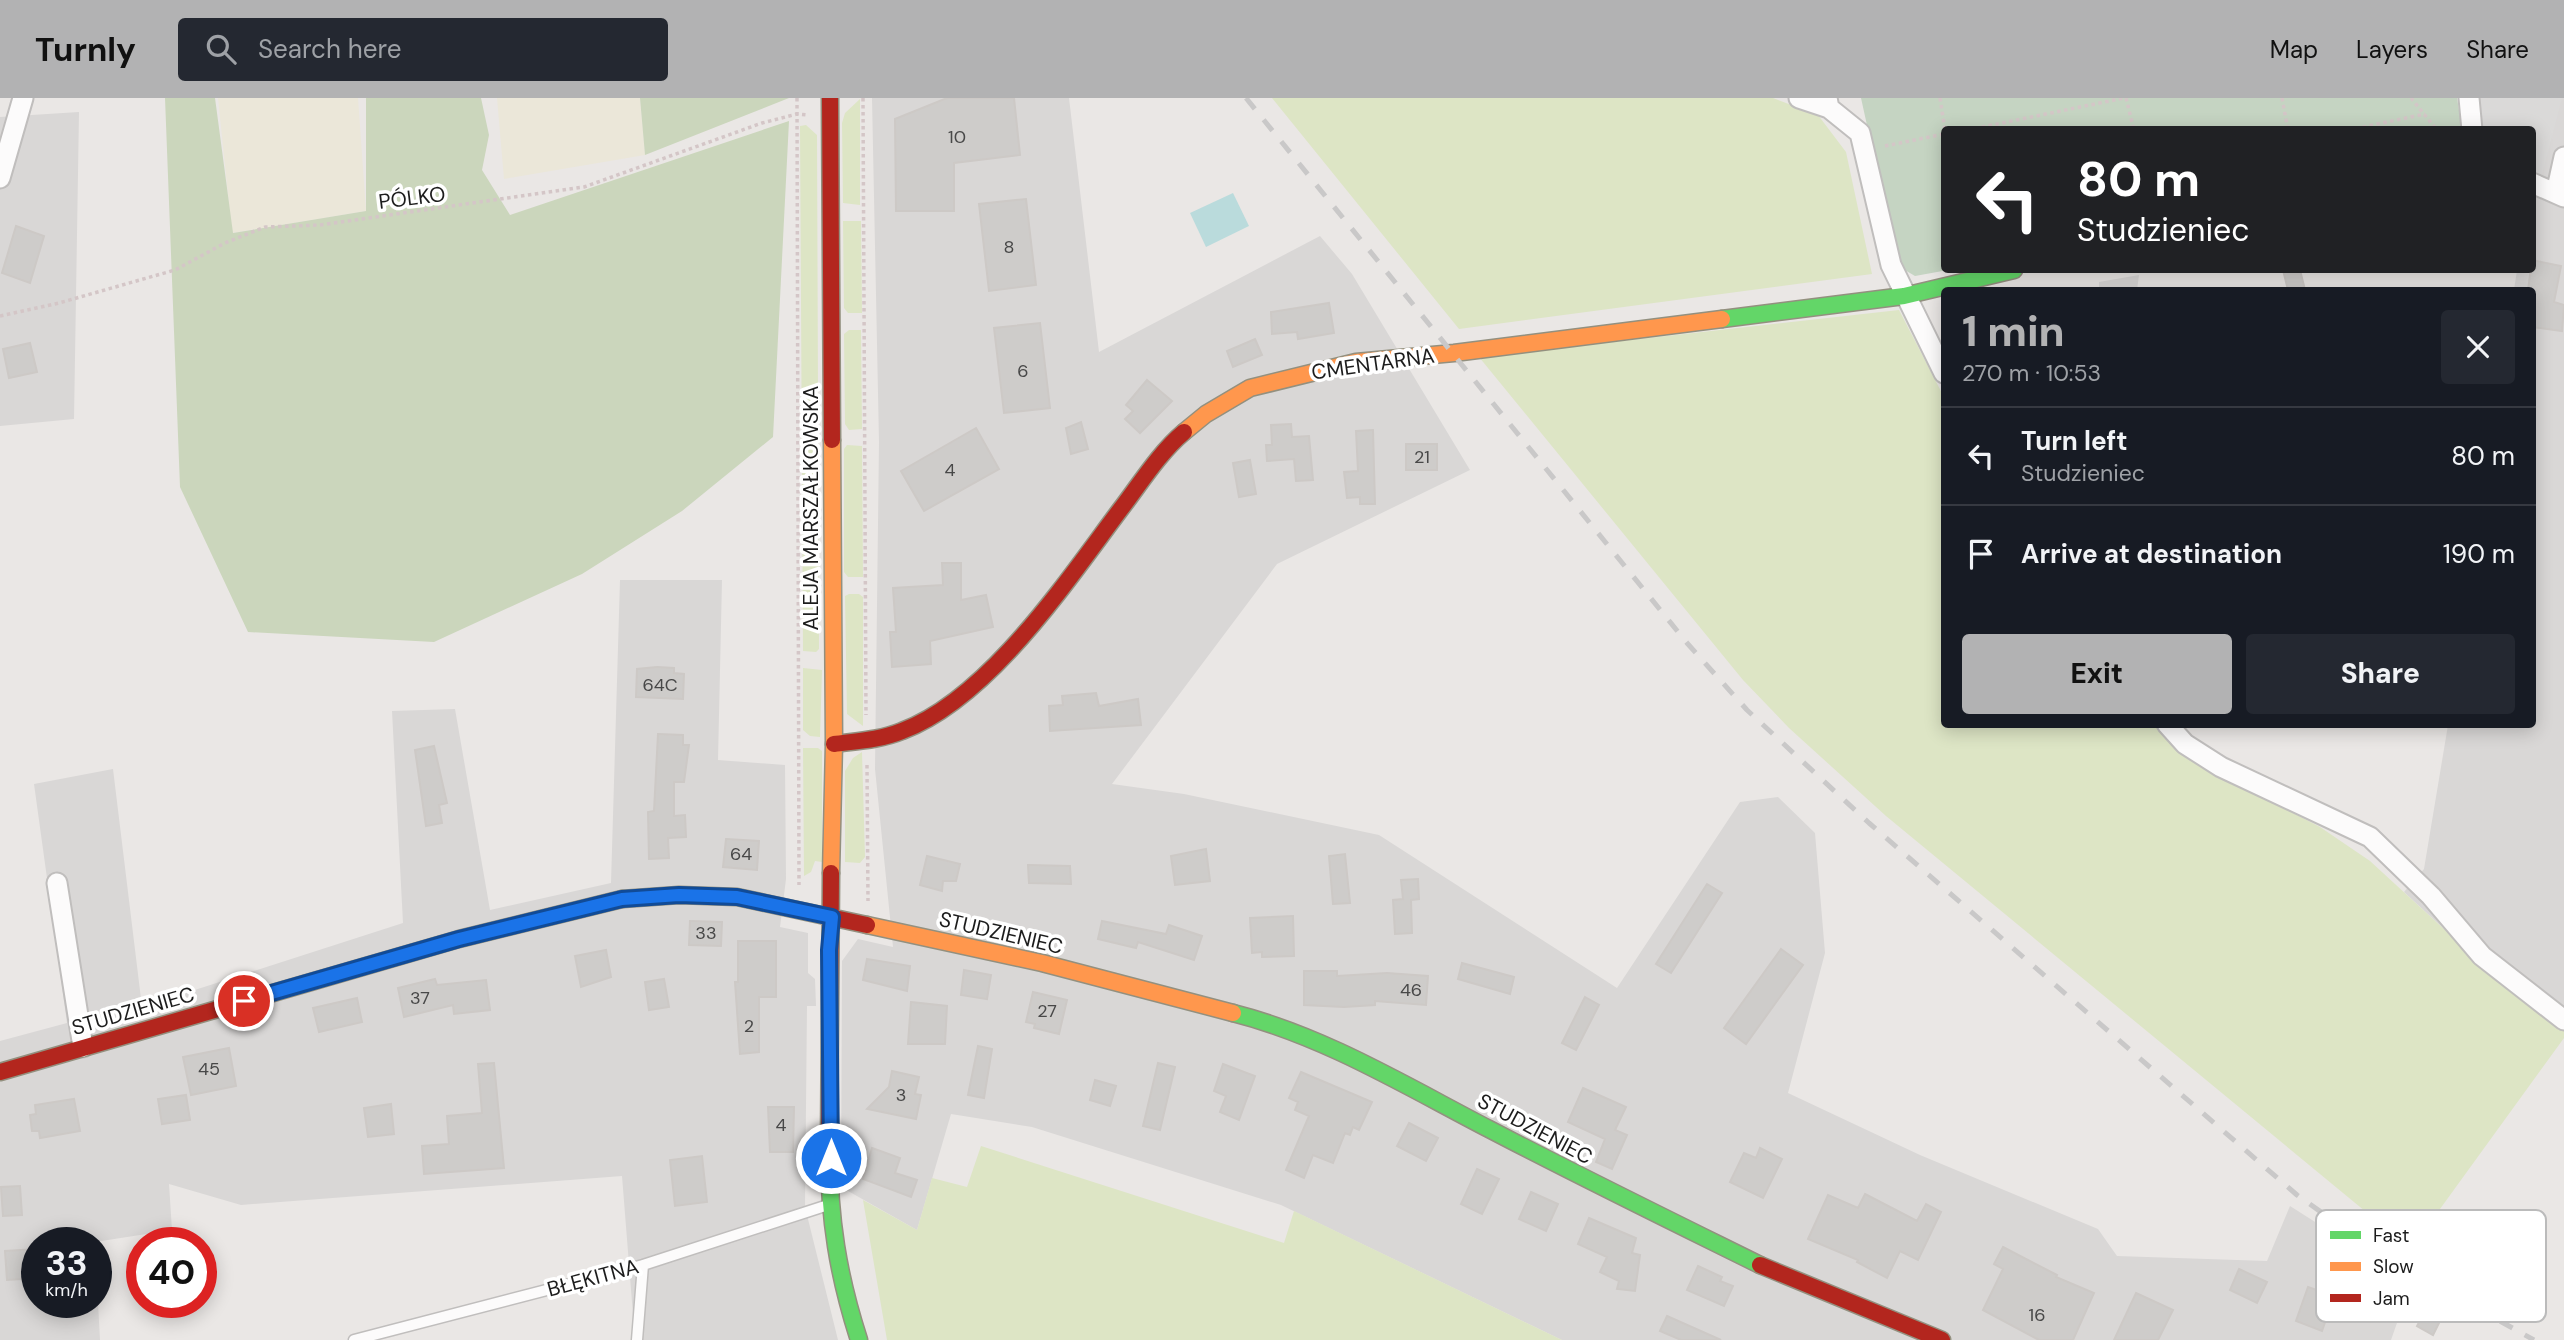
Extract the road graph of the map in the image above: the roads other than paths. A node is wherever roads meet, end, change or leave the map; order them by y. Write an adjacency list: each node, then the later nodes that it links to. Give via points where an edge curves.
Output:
1 (23, 98): 8 (street)
2 (830, 98): 17 (street, ALEJA MARSZAŁKOWSKA)
3 (1799, 98): 5 (street)
4 (2469, 98): 6 (street)
5 (1828, 103): 14 (street, via 1860,133 1891,265)
6 (2472, 126)
7 (2564, 157): 10 (street)
8 (0, 178)
9 (2536, 185): 10 (street)
10 (2560, 195)
11 (2001, 273): 13 (street, CMENTARNA)
12 (1941, 287): 14 (street, CMENTARNA)
13 (1942, 287)
14 (1904, 296): 15 (street); 17 (street, CMENTARNA, via 1356,362 1250,388 1177,438 1027,631 991,667 910,728)
15 (1941, 367)
16 (2171, 728): 20 (street, via 2185,744 2221,767 2370,837 2431,895 2482,956)
17 (834, 744): 19 (street, ALEJA MARSZAŁKOWSKA)
18 (57, 883): 21 (street)
19 (832, 917): 21 (street, STUDZIENIEC, via 737,897 622,899 459,939); 23 (street, ALEJA MARSZAŁKOWSKA); 28 (street, STUDZIENIEC, via 1042,963 1262,1020 1338,1050 1586,1180 1765,1267)
20 (2564, 1020)
21 (83, 1047): 22 (street, STUDZIENIEC)
22 (0, 1072)
23 (829, 1205): 24 (lane, BŁĘKITNA); 27 (street, ALEJA MARSZAŁKOWSKA, via 841,1285)
24 (643, 1265): 25 (lane, BŁĘKITNA); 26 (lane)
25 (355, 1340)
26 (637, 1340)
27 (859, 1340)
28 (1942, 1340)

